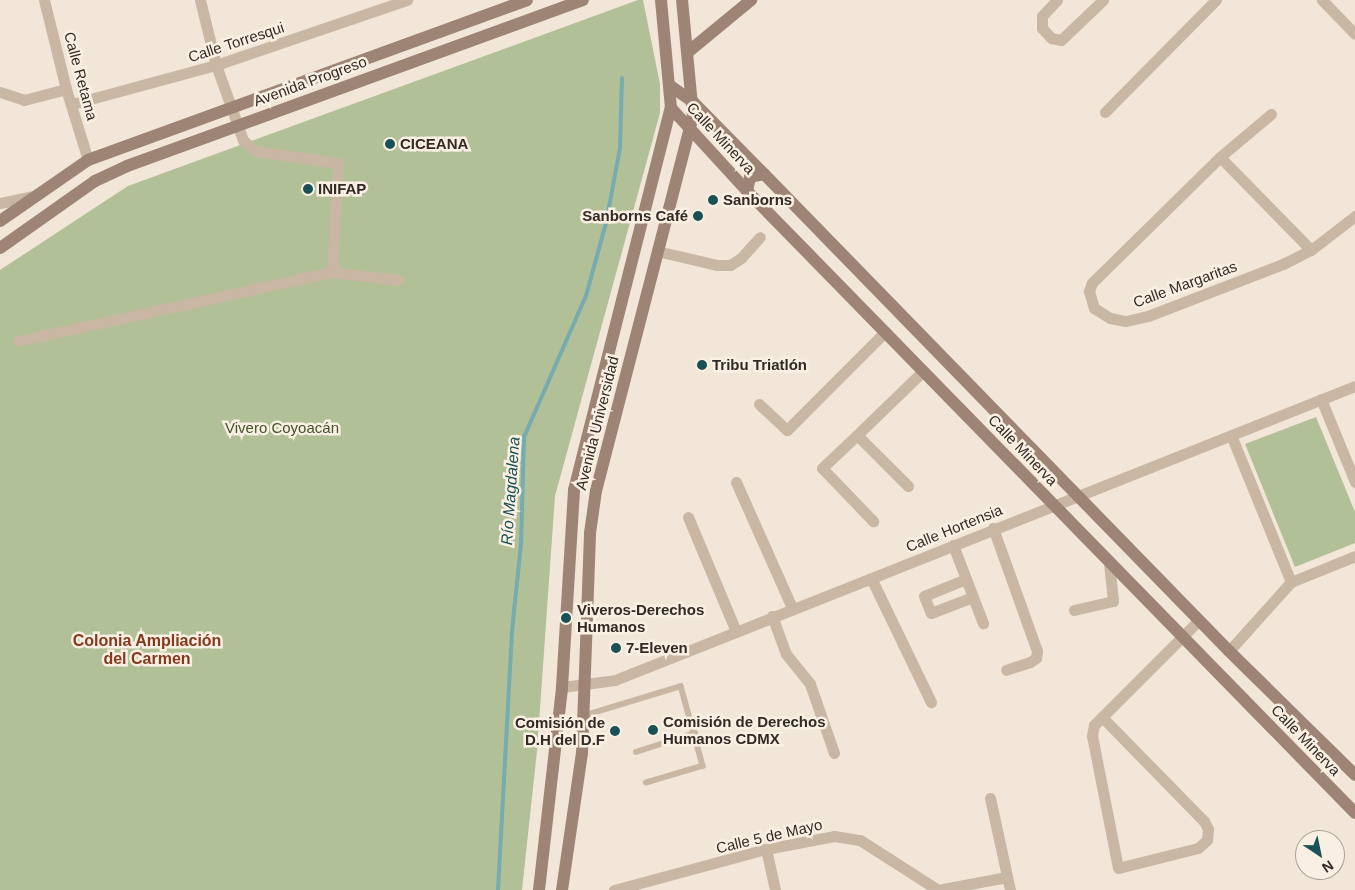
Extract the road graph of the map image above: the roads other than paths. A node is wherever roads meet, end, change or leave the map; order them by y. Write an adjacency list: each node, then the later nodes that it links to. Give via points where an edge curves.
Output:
1 (44, 0): 19 (street, Calle Retama)
2 (200, 0): 16 (street)
3 (407, 0): 16 (street, Calle Torresqui)
4 (525, 0): 15 (street, Avenida Progreso)
5 (583, 0): 17 (street, Avenida Progreso)
6 (660, 0): 18 (street, Avenida Universidad)
7 (751, 0): 14 (street)
8 (1057, 0): 9 (street, via 1042,16 1042,28 1051,38 1061,40)
9 (1104, 0)
10 (1216, 0): 25 (street)
11 (1322, 0): 13 (street)
12 (685, 3): 14 (street, Avenida Universidad)
13 (1355, 34)
14 (688, 52): 21 (street, Avenida Universidad)
15 (355, 61): 17 (street); 23 (street, Avenida Progreso)
16 (216, 65): 22 (street, Calle Torresqui); 23 (street)
17 (362, 80): 27 (street, Avenida Progreso)
18 (669, 85): 21 (street, Calle Minerva); 24 (street, Avenida Universidad)
19 (66, 89): 20 (street, via 24,100); 22 (street, Calle Retama)
20 (0, 92)
21 (693, 102): 28 (street, Avenida Universidad); 31 (street, Calle Minerva)
22 (72, 104): 30 (street, Calle Retama)
23 (232, 106): 27 (street); 30 (street, Avenida Progreso)
24 (671, 108): 28 (street, Calle Minerva); 77 (street, Avenida Universidad, via 574,490)
25 (1105, 112)
26 (1271, 114): 29 (street, Calle Margaritas)
27 (238, 125): 35 (street, Avenida Progreso, via 127,166 96,181); 42 (street, via 243,140 255,151 338,163)
28 (690, 130): 32 (street, Calle Minerva); 41 (street, Avenida Universidad)
29 (1220, 157): 40 (street); 40 (street, Calle Margaritas, via 1092,283 1089,291 1094,308 1110,318 1126,321 1148,316)
30 (88, 160): 33 (street, Avenida Progreso)
31 (764, 174): 32 (street, via 750,176); 55 (street, Calle Minerva)
32 (747, 191): 44 (street, Calle Minerva)
33 (39, 194): 34 (street, Avenida Progreso); 35 (street); 37 (street)
34 (0, 203)
35 (56, 209): 39 (street, Avenida Progreso)
36 (1355, 216): 40 (street, Calle Margaritas)
37 (0, 221)
38 (760, 237): 41 (street, via 730,265 717,266)
39 (0, 248)
40 (1311, 250)
41 (657, 251): 76 (street, Avenida Universidad, via 596,492 590,533)
42 (332, 272): 43 (street); 45 (street)
43 (398, 280)
44 (884, 332): 46 (street, Calle Minerva); 48 (street, via 787,430)
45 (18, 341)
46 (923, 371): 51 (street); 56 (street, Calle Minerva)
47 (1355, 386): 49 (street, Calle Hortensia)
48 (760, 404)
49 (1323, 404): 50 (street, Calle Hortensia); 53 (street)
50 (1231, 434): 55 (street, Calle Hortensia); 65 (street)
51 (857, 435): 54 (street); 58 (street, via 822,468)
52 (736, 482): 67 (street)
53 (1355, 482)
54 (908, 486)
55 (1076, 495): 56 (street, Calle Hortensia); 70 (street, Calle Minerva)
56 (1053, 504): 59 (street, Calle Hortensia); 62 (street, Calle Minerva)
57 (688, 517): 72 (street)
58 (873, 521)
59 (993, 528): 60 (street, Calle Hortensia); 75 (street, via 1037,651 1036,658 1030,662)
60 (953, 545): 63 (street, Calle Hortensia); 64 (street)
61 (1355, 556): 65 (street)
62 (1109, 562): 68 (street, via 1113,601); 73 (street, Calle Minerva)
63 (871, 578): 67 (street, Calle Hortensia); 78 (street)
64 (966, 579): 66 (street); 66 (street, via 924,596 931,614)
65 (1290, 582): 74 (street)
66 (972, 597): 71 (street)
67 (792, 608): 69 (street, Calle Hortensia)
68 (1074, 610)
69 (772, 616): 72 (street, Calle Hortensia); 83 (street, via 786,654 810,684)
70 (1199, 620): 73 (street); 74 (street, Calle Minerva)
71 (983, 623)
72 (736, 631): 76 (street, Calle Hortensia, via 615,680)
73 (1182, 638): 80 (street); 87 (street, Calle Minerva)
74 (1229, 651): 84 (street, Calle Minerva)
75 (1006, 670)
76 (585, 686): 77 (street, Calle Hortensia); 79 (street, Avenida Universidad)
77 (562, 687): 90 (street, Avenida Universidad)
78 (931, 702)
79 (584, 716): 81 (lane, via 681,686); 91 (street, Avenida Universidad, via 582,753)
80 (1102, 717): 80 (street, via 1094,725 1092,736 1118,868 1198,848 1208,840 1204,820)
81 (695, 733): 82 (lane); 85 (lane, via 703,766)
82 (636, 752)
83 (834, 752)
84 (1355, 775)
85 (646, 783)
86 (990, 798): 89 (street)
87 (1355, 813)
88 (766, 849): 89 (street, Calle 5 de Mayo, via 834,836 860,840 938,890); 92 (street, Calle 5 de Mayo); 93 (street)
89 (1007, 877): 94 (street)
90 (539, 890)
91 (562, 890)
92 (614, 890)
93 (775, 890)
94 (1010, 890)

